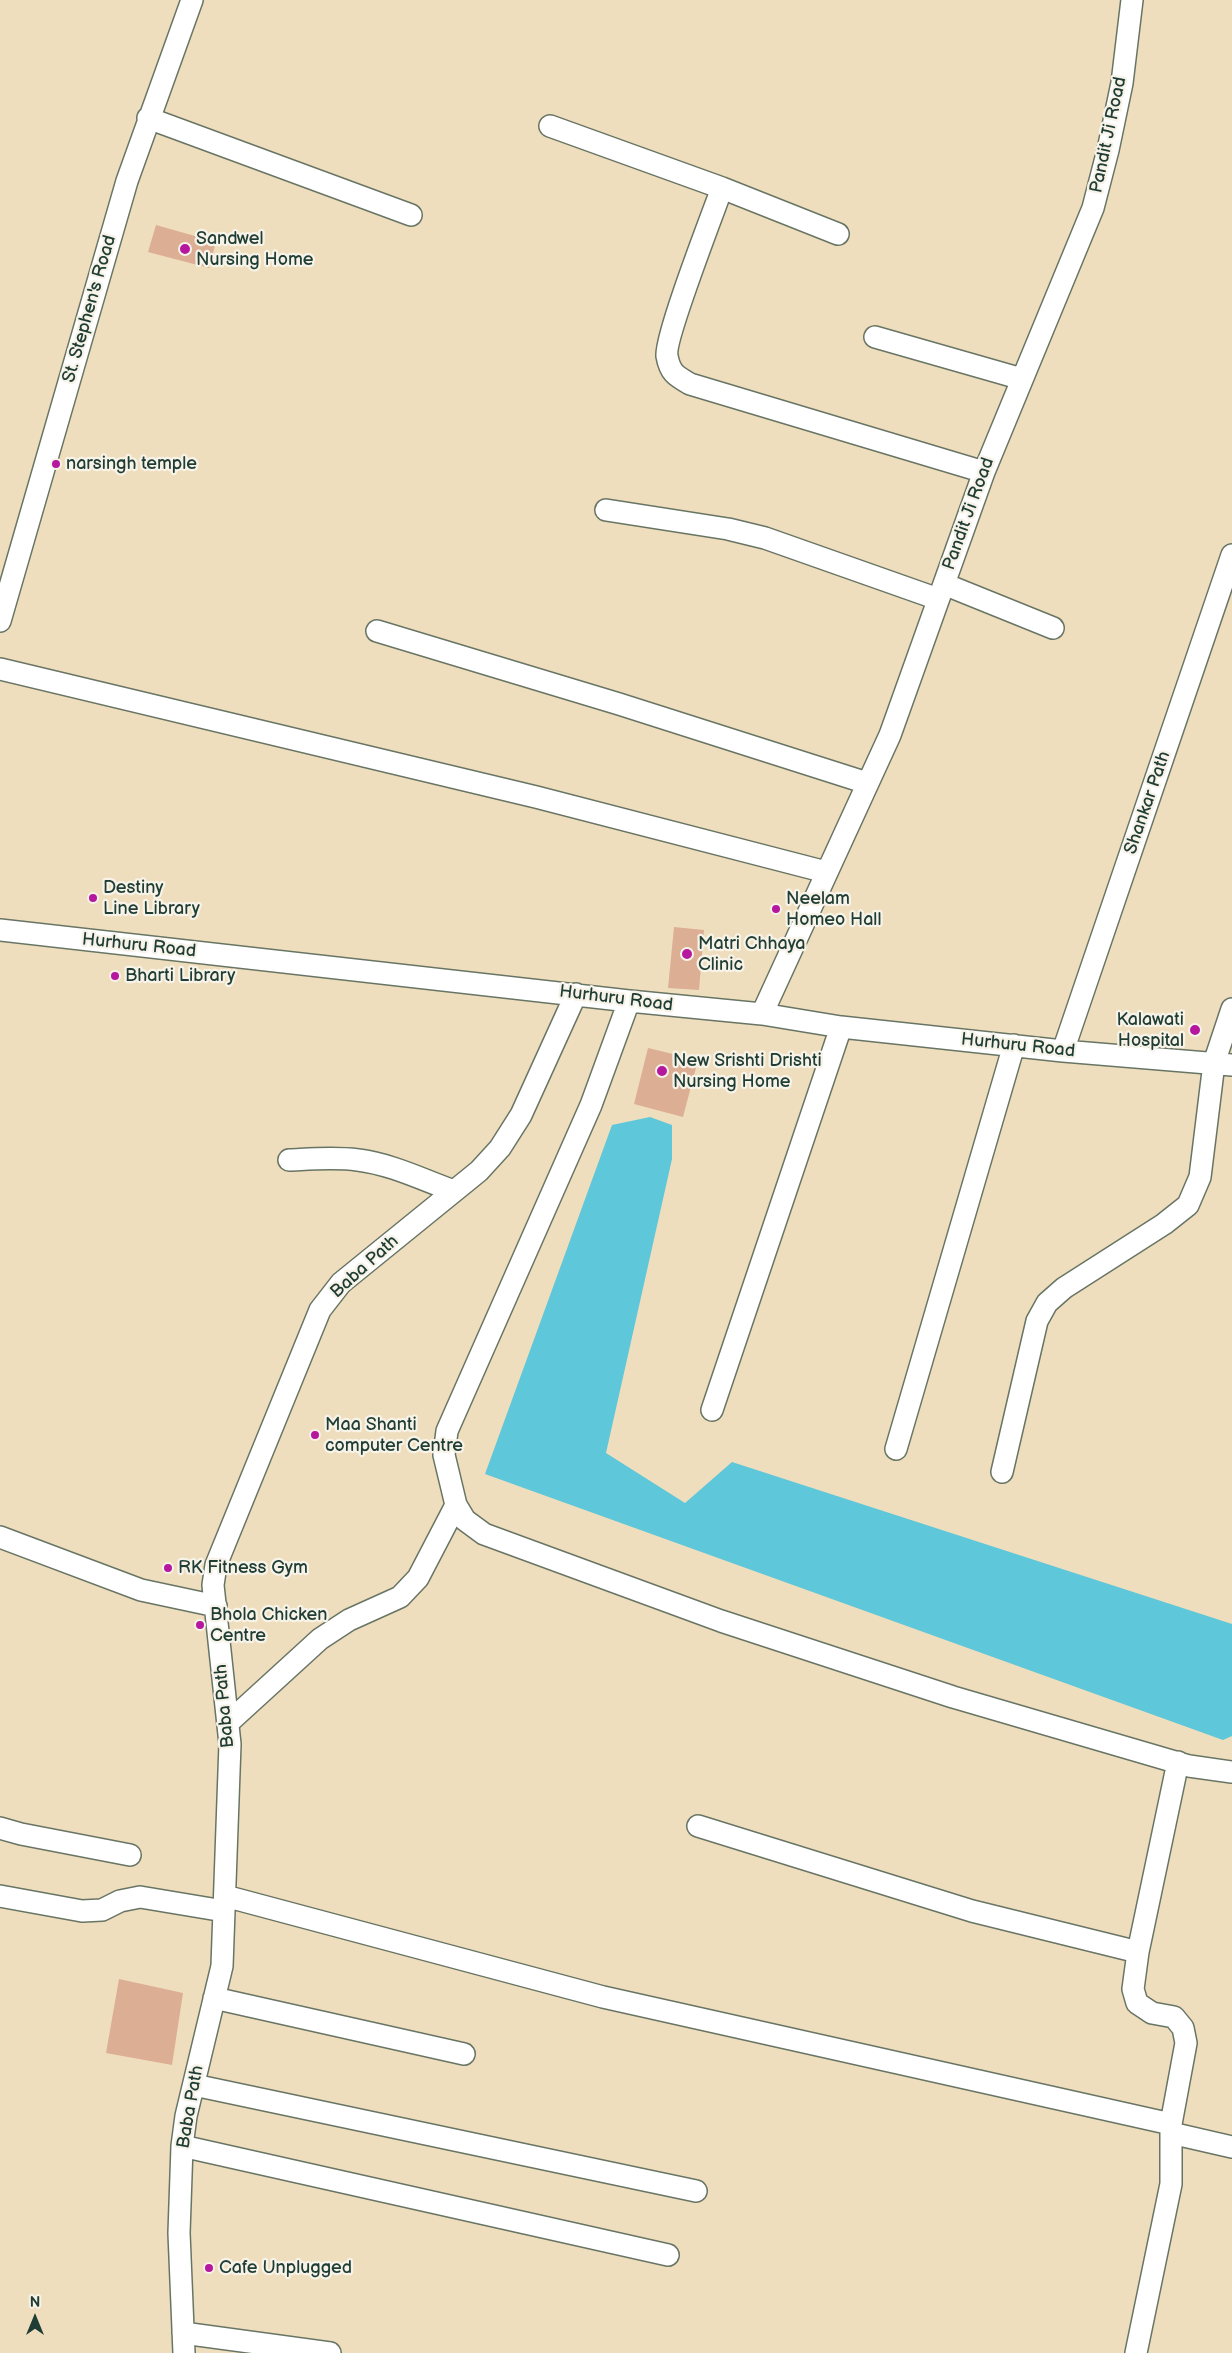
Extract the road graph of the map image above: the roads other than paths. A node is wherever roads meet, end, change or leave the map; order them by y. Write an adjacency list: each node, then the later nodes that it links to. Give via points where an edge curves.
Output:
1 (192, 0): 3 (street, St. Stephen's Road)
2 (1132, 0): 9 (street, Pandit Ji Road, via 1122,82 1093,208)
3 (148, 118): 6 (street); 14 (street, St. Stephen's Road)
4 (550, 126): 5 (street)
5 (722, 188): 7 (street); 10 (street, via 671,335 666,354 673,374 690,384)
6 (411, 215)
7 (838, 234)
8 (875, 337): 9 (street)
9 (1022, 379): 10 (street, Pandit Ji Road)
10 (984, 472): 13 (street, Pandit Ji Road)
11 (606, 510): 13 (street, via 728,529)
12 (1232, 555): 27 (street, Shankar Path)
13 (941, 591): 15 (street); 18 (street, Pandit Ji Road, via 890,735)
14 (0, 621)
15 (1053, 628)
16 (377, 631): 18 (street)
17 (0, 669): 19 (street, via 527,795)
18 (868, 783): 19 (street, Pandit Ji Road)
19 (826, 872): 24 (street, Pandit Ji Road)
20 (0, 930): 21 (street, Hurhuru Road)
21 (576, 994): 22 (street, Hurhuru Road); 30 (street, Baba Path, via 500,1148)
22 (629, 1002): 24 (street, Hurhuru Road); 34 (street, via 591,1105 447,1431 444,1456)
23 (1232, 1008): 28 (street)
24 (762, 1014): 25 (street, Hurhuru Road)
25 (841, 1027): 26 (street, Hurhuru Road); 31 (street)
26 (1014, 1045): 27 (street, Hurhuru Road); 32 (street)
27 (1064, 1051): 28 (street, Hurhuru Road)
28 (1223, 1064): 33 (street, via 1200,1177 1188,1205 1064,1288 1047,1303 1037,1321)
29 (289, 1160): 30 (street, via 360,1160)
30 (454, 1191): 36 (street, Baba Path, via 341,1283 320,1310 216,1565 213,1585)
31 (712, 1410)
32 (896, 1449)
33 (1002, 1472)
34 (456, 1505): 37 (street, via 418,1578 400,1597 349,1620 320,1639); 38 (street, via 465,1520 484,1534 721,1621 953,1697)
35 (0, 1538): 36 (street, via 134,1588)
36 (216, 1606): 37 (street, Baba Path)
37 (228, 1723): 44 (street, Baba Path)
38 (1178, 1762): 39 (street); 45 (street)
39 (1232, 1772)
40 (698, 1826): 45 (street, via 972,1911)
41 (0, 1828): 42 (street)
42 (130, 1854)
43 (0, 1896): 44 (street, via 82,1911 102,1910 120,1901 140,1897)
44 (224, 1903): 46 (street, Baba Path, via 222,1966); 49 (street, via 604,1997)
45 (1138, 1952): 49 (street, via 1133,1989 1137,2003 1152,2012 1174,2017 1183,2028 1186,2042)
46 (214, 1998): 47 (street); 48 (street, Baba Path)
47 (464, 2054)
48 (194, 2085): 50 (street, Baba Path); 52 (street)
49 (1171, 2128): 51 (street); 55 (street, via 1171,2184)
50 (182, 2146): 53 (street); 54 (street, Baba Path, via 179,2233)
51 (1232, 2147)
52 (696, 2191)
53 (668, 2254)
54 (183, 2343): 56 (street)
55 (1143, 2349)
56 (330, 2353)

